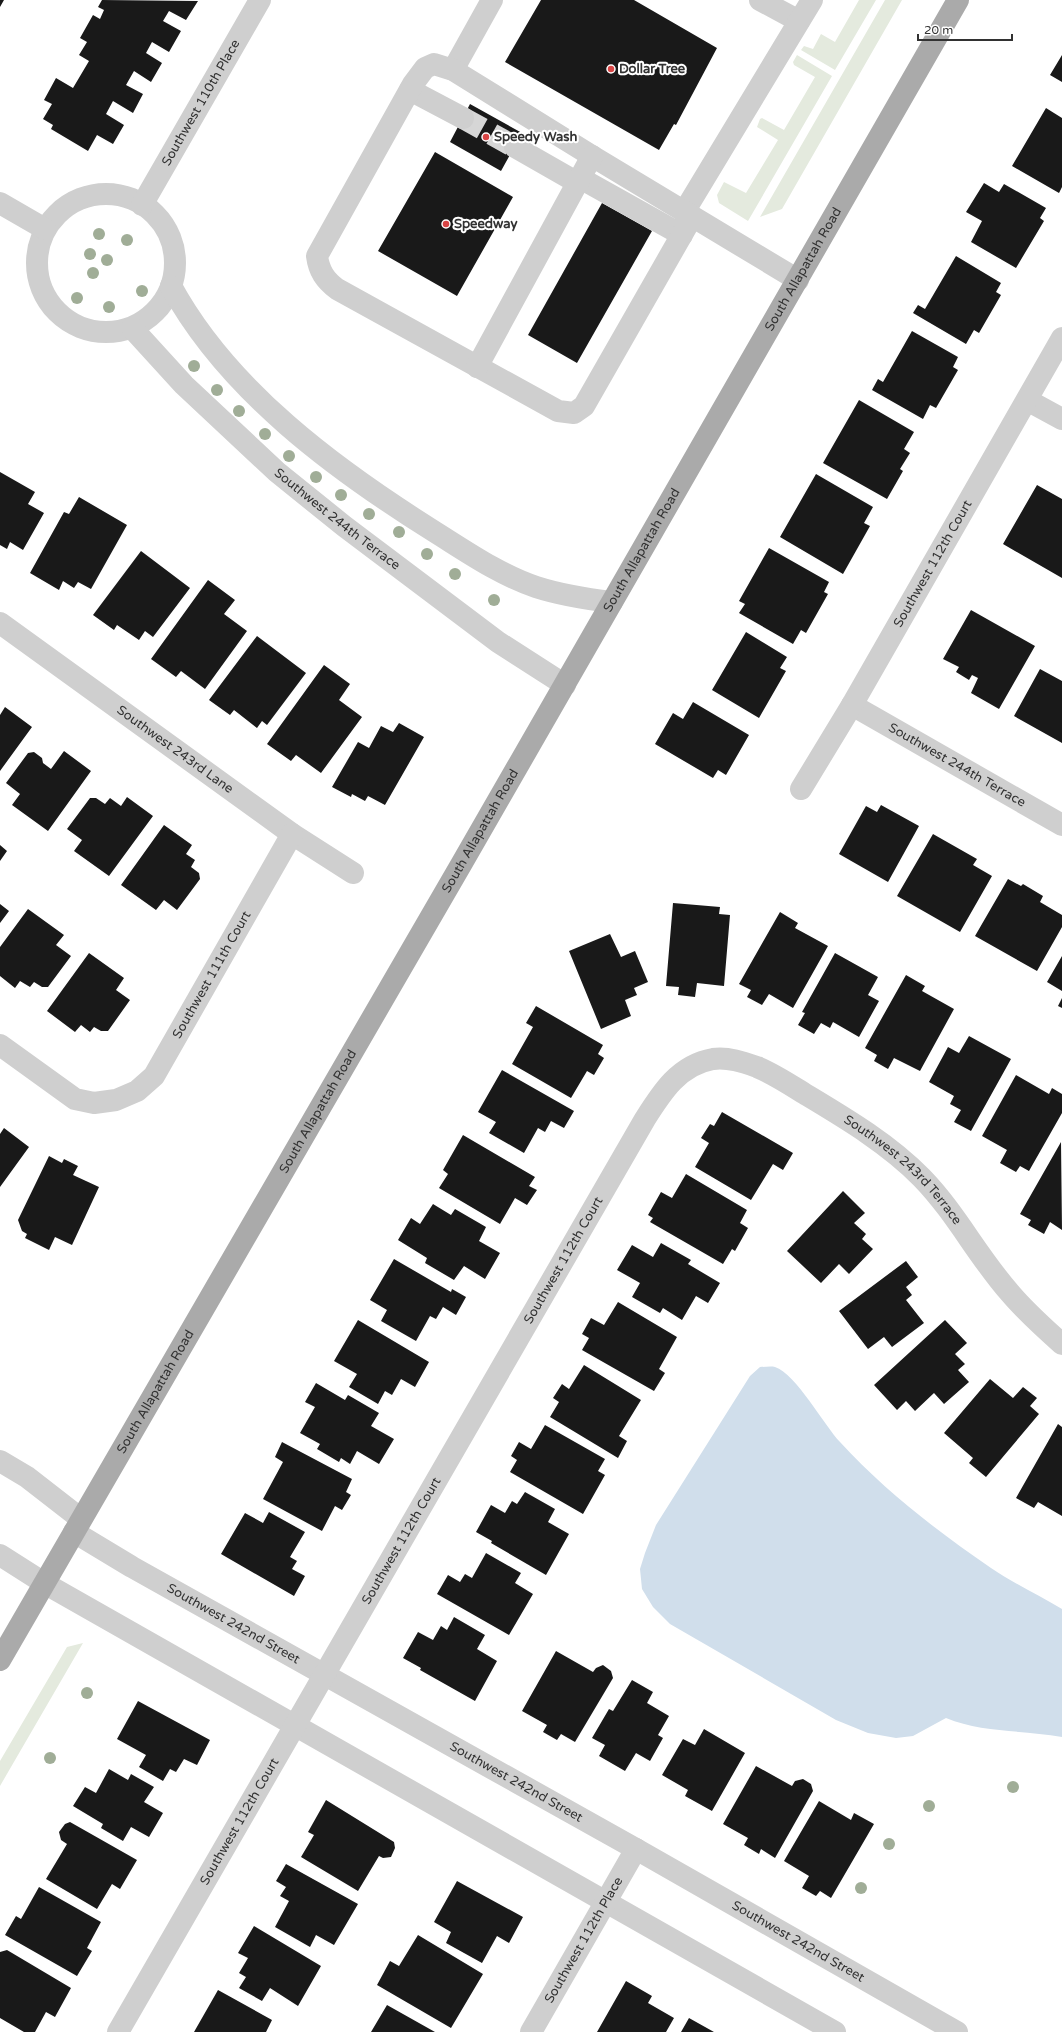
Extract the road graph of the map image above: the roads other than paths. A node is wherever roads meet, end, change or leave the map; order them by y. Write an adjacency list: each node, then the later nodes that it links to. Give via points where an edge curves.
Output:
1 (260, 0): 14 (street, Southwest 110th Place)
2 (492, 0): 7 (street)
3 (760, 0): 6 (street)
4 (812, 0): 6 (street)
5 (958, 0): 17 (main road, South Allapattah Road)
6 (799, 22): 15 (street)
7 (453, 70): 8 (street, via 439,65 429,66 422,71); 11 (street)
8 (410, 90): 9 (street); 21 (street, via 317,256 318,264 321,273 337,289)
9 (463, 118)
10 (514, 147): 12 (street)
11 (592, 156): 12 (street); 15 (street)
12 (579, 180): 15 (street); 21 (street)
13 (0, 203): 16 (street)
14 (142, 205): 16 (street, via 132,198 108,194 84,197 63,208); 18 (street, via 164,226 174,248 175,272)
15 (686, 221): 17 (street); 21 (street, via 584,406 574,413 558,411)
16 (45, 229): 19 (street, via 36,252 37,276 46,298 61,317 84,329 108,333)
17 (798, 280): 24 (main road, South Allapattah Road)
18 (171, 286): 19 (street, via 168,295 153,315); 24 (street, via 184,311 207,344 262,401 321,455 366,488 461,549 513,578 561,595)
19 (132, 328): 26 (street, Southwest 244th Terrace, via 184,385 277,472 498,642)
20 (1062, 338): 22 (street, Southwest 112th Court)
21 (477, 367)
22 (1027, 400): 23 (street); 27 (street, Southwest 112th Court)
23 (1062, 419)
24 (612, 602): 26 (main road, South Allapattah Road)
25 (0, 623): 30 (street, Southwest 243rd Lane)
26 (565, 685): 36 (main road, South Allapattah Road)
27 (852, 705): 28 (street, Southwest 112th Court); 29 (street, Southwest 244th Terrace)
28 (801, 789)
29 (1062, 825)
30 (292, 834): 31 (street, Southwest 243rd Lane); 32 (street, Southwest 111th Court, via 154,1076 137,1091 116,1100 94,1102 75,1099)
31 (353, 873)
32 (0, 1045)
33 (700, 1063): 34 (street, Southwest 243rd Terrace, via 726,1059 759,1068 828,1108 897,1156 941,1199 1009,1293); 40 (street, Southwest 112th Court, via 686,1069 659,1096)
34 (1062, 1344)
35 (0, 1461): 36 (street, Southwest 242nd Street, via 27,1477)
36 (78, 1526): 38 (main road, South Allapattah Road); 40 (street, Southwest 242nd Street, via 132,1567)
37 (0, 1555): 38 (street)
38 (44, 1583): 39 (main road, South Allapattah Road); 41 (street)
39 (0, 1660)
40 (326, 1674): 41 (street, Southwest 112th Court); 42 (street, Southwest 242nd Street)
41 (297, 1725): 43 (street); 44 (street, Southwest 112th Court)
42 (636, 1849): 43 (street, Southwest 112th Place); 47 (street, Southwest 242nd Street)
43 (606, 1902): 45 (street, Southwest 112th Place); 46 (street)
44 (118, 2032)
45 (531, 2032)
46 (834, 2032)
47 (958, 2032)

